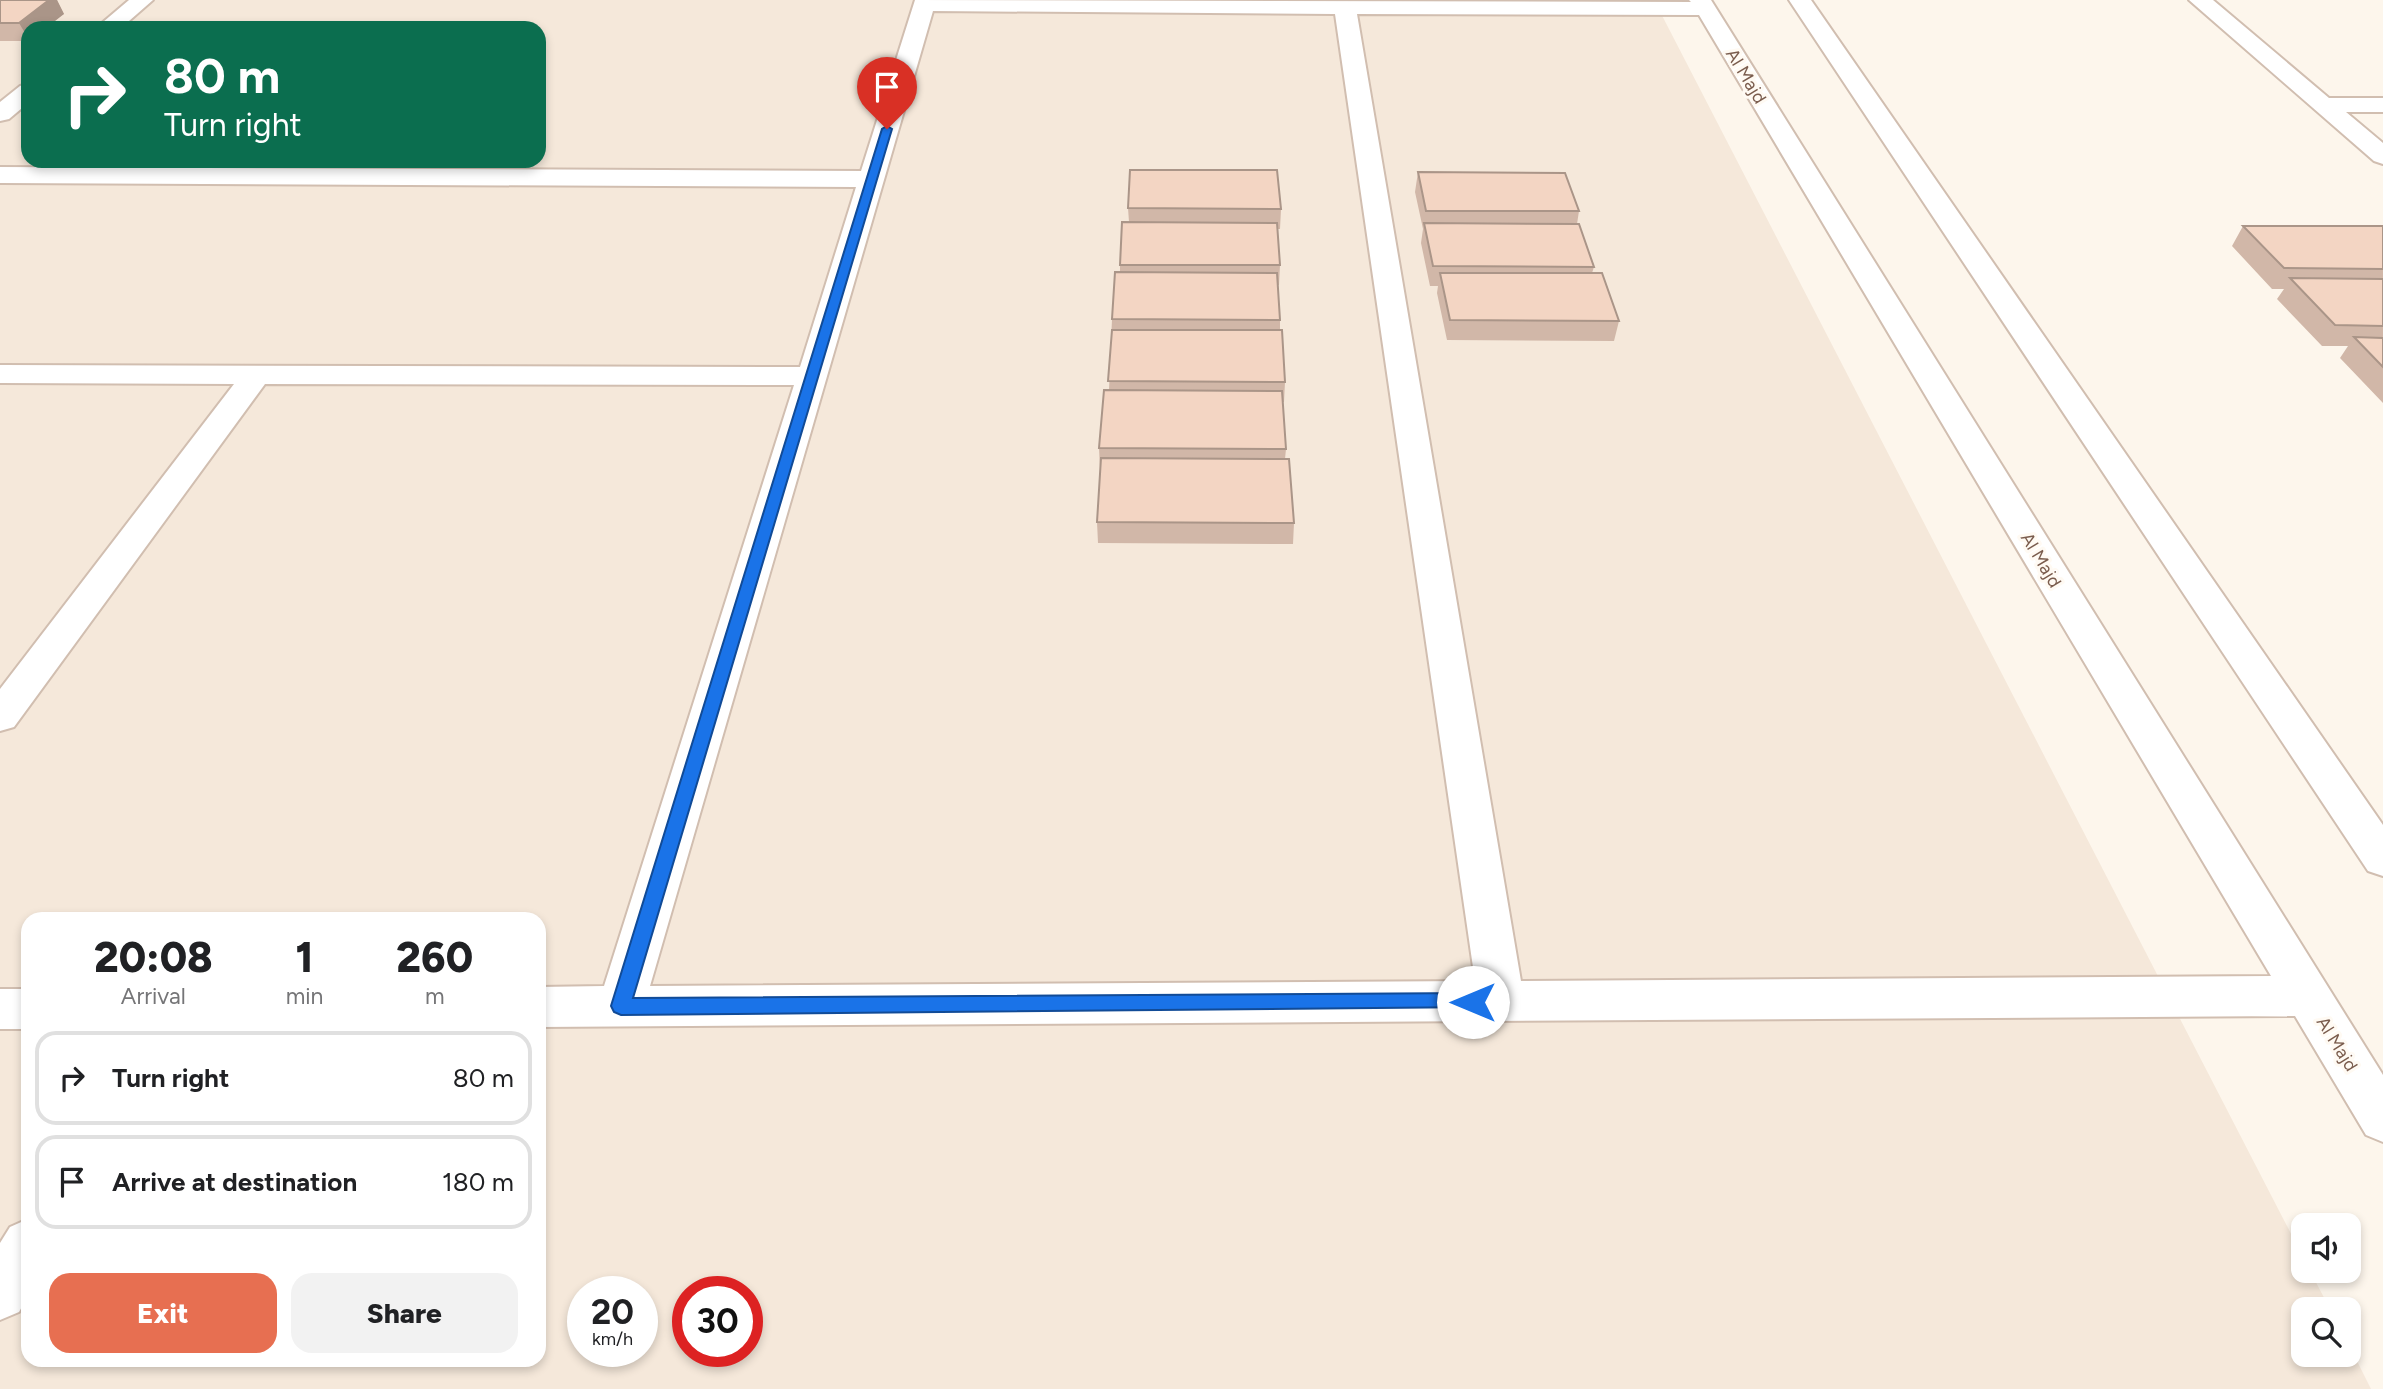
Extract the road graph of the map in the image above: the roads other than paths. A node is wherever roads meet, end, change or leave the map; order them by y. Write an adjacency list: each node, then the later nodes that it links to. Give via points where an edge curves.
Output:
1 (142, 0): 7 (street)
2 (1800, 0): 19 (street)
3 (2200, 0): 9 (street)
4 (925, 3): 6 (street); 14 (street)
5 (1703, 5): 6 (street); 20 (street, Al Majd)
6 (1345, 8): 21 (street)
7 (116, 21)
8 (21, 97): 11 (street)
9 (2325, 105): 10 (street); 12 (street)
10 (2383, 105)
11 (0, 114)
12 (2383, 156)
13 (0, 175): 14 (street)
14 (872, 179): 17 (street)
15 (0, 374): 16 (street)
16 (257, 374): 17 (street); 18 (street)
17 (812, 376): 22 (street)
18 (0, 717)
19 (2383, 859)
20 (2307, 996): 21 (street); 26 (street, Al Majd)
21 (1501, 1001): 22 (street)
22 (621, 1006): 23 (street)
23 (546, 1007)
24 (0, 1009): 25 (street)
25 (21, 1009)
26 (2383, 1119)
27 (21, 1257): 28 (street)
28 (0, 1293)

